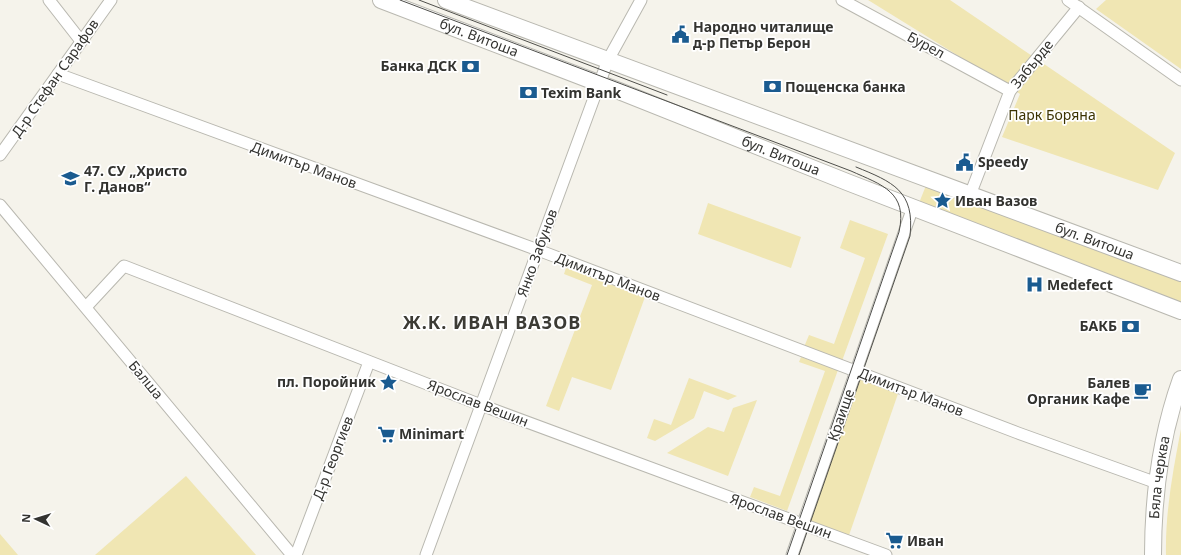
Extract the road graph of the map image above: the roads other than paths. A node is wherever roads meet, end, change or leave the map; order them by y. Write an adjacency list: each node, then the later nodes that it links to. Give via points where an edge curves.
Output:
1 (48, 0): 9 (street)
2 (111, 0): 9 (street, Д-р Стефан Сарафов)
3 (381, 0): 13 (street, бул. Витоша)
4 (446, 0): 10 (street, бул. Витоша)
5 (641, 0): 10 (street, Янко Забунов)
6 (842, 0): 14 (street, Бурел)
7 (1068, 0): 8 (street)
8 (1079, 7): 12 (street); 14 (street, Забърде)
9 (81, 41): 11 (street, Д-р Стефан Сарафов)
10 (608, 60): 13 (street, Янко Забунов); 16 (street, бул. Витоша)
11 (58, 74): 15 (street, Д-р Стефан Сарафов); 19 (street, Димитър Манов)
12 (1181, 80)
13 (599, 83): 18 (street, бул. Витоша); 19 (street, Янко Забунов)
14 (1010, 91): 16 (street, Забърде)
15 (0, 155)
16 (970, 194): 20 (street, бул. Витоша)
17 (0, 205): 21 (street, Балша)
18 (913, 207): 22 (street, бул. Витоша); 24 (street, Краище)
19 (538, 250): 24 (street, Димитър Манов); 26 (street, Янко Забунов)
20 (1181, 273)
21 (86, 307): 23 (street, Ярослав Вешин, via 124,266); 29 (street, Балша)
22 (1181, 310)
23 (369, 362): 26 (street, Ярослав Вешин); 30 (street, Д-р Георгиев)
24 (856, 372): 27 (street, Димитър Манов, via 1018,434); 28 (street, Краище)
25 (1181, 379): 27 (street, Бяла черква, via 1163,444)
26 (481, 405): 28 (street, Ярослав Вешин); 31 (street, Янко Забунов)
27 (1157, 483): 34 (street, Бяла черква)
28 (803, 524): 32 (street, Краище); 33 (street, Ярослав Вешин)
29 (292, 555)
30 (296, 555)
31 (426, 555)
32 (792, 555)
33 (886, 555)
34 (1153, 555)

